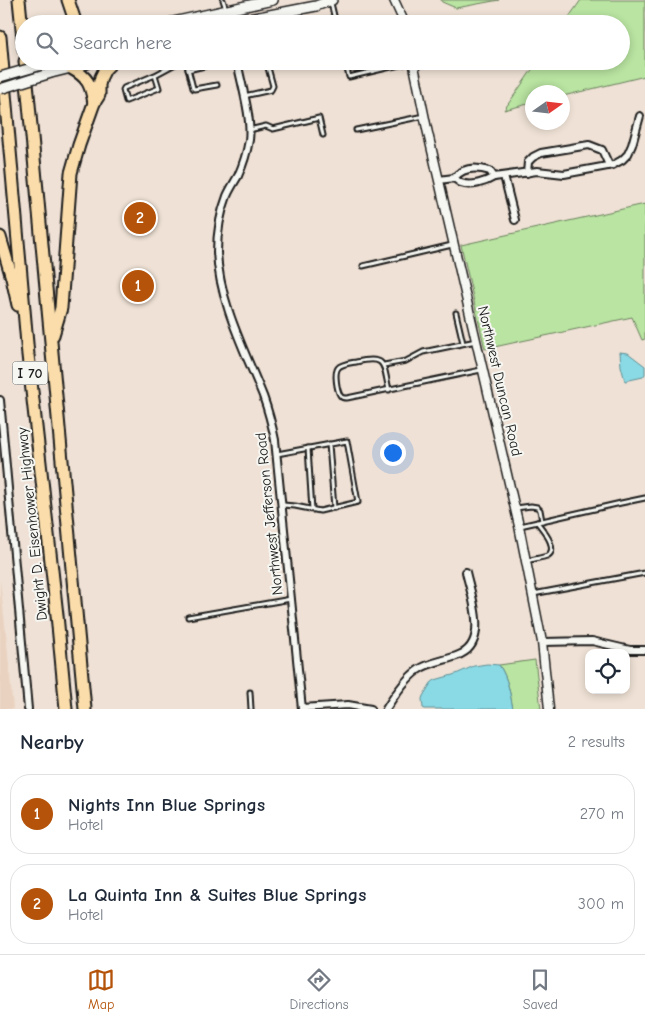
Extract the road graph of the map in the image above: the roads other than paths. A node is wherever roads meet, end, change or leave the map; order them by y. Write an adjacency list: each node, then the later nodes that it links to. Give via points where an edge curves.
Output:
1 (19, 0): 8 (highway)
2 (68, 0): 9 (highway)
3 (224, 0): 7 (lane)
4 (273, 0): 7 (main road)
5 (331, 0): 12 (main road); 13 (lane)
6 (394, 0): 14 (street)
7 (226, 10): 10 (main road); 11 (street)
8 (21, 15)
9 (74, 15)
10 (204, 15)
11 (226, 15)
12 (269, 15)
13 (334, 15)
14 (401, 15)
15 (0, 37): 53 (highway, Dwight D. Eisenhower Highway / I 70)
16 (24, 70): 29 (main road, bridge)
17 (26, 70): 51 (highway, I 70)
18 (64, 70): 31 (main road, bridge)
19 (75, 70): 33 (highway, via 88,81)
20 (104, 70): 33 (highway)
21 (164, 70): 28 (lane)
22 (188, 70): 30 (lane, via 194,89)
23 (239, 70): 32 (street, Northwest Jefferson Road)
24 (269, 70): 32 (lane, via 272,90)
25 (347, 70): 26 (lane, via 349,76)
26 (376, 70)
27 (415, 70): 34 (street, Northwest Duncan Road)
28 (155, 75): 28 (lane, via 124,88 126,101 159,88)
29 (0, 77)
30 (217, 85)
31 (0, 89)
32 (244, 96): 36 (street, Northwest Jefferson Road)
33 (94, 103): 51 (highway, via 71,173 61,308)
34 (425, 116): 37 (lane); 44 (street, Northwest Duncan Road)
35 (640, 116): 39 (street, via 628,154)
36 (249, 130): 38 (lane, via 266,126 273,129 319,118); 60 (street, Northwest Jefferson Road, via 245,157 222,214 217,253 227,304 263,397)
37 (356, 130)
38 (323, 135)
39 (609, 165): 40 (street, via 564,174); 40 (street, via 602,150 589,145 541,154 528,162)
40 (527, 173): 41 (street)
41 (504, 176): 42 (street); 45 (street)
42 (494, 177): 43 (street, via 473,184 461,184); 43 (street, via 490,171 479,168 459,172)
43 (454, 178): 44 (street)
44 (439, 180): 47 (street, Northwest Duncan Road)
45 (515, 220)
46 (0, 236): 53 (highway)
47 (454, 245): 48 (lane); 50 (street, Northwest Duncan Road)
48 (363, 266)
49 (456, 313): 52 (lane)
50 (477, 340): 52 (lane); 55 (street, Northwest Duncan Road)
51 (51, 341): 80 (highway, I 70)
52 (463, 343): 54 (lane)
53 (28, 355): 79 (highway, Dwight D. Eisenhower Highway / I 70)
54 (384, 365): 56 (lane); 56 (lane, via 378,360 367,360 340,366 335,375 343,398)
55 (484, 369): 56 (lane); 64 (street, Northwest Duncan Road)
56 (389, 390)
57 (0, 400): 78 (street)
58 (329, 444): 59 (lane); 63 (lane); 63 (lane, via 348,441 358,502)
59 (308, 448): 60 (lane); 65 (lane)
60 (277, 454): 62 (street, Northwest Jefferson Road)
61 (645, 498): 66 (lane)
62 (283, 505): 65 (lane); 72 (street, Northwest Jefferson Road)
63 (334, 508): 65 (lane)
64 (515, 508): 66 (lane, via 537,507); 67 (street, Northwest Duncan Road)
65 (312, 510)
66 (540, 521): 67 (lane); 68 (lane, via 552,550 547,556)
67 (520, 526): 68 (street, Northwest Duncan Road)
68 (526, 561): 71 (street, Northwest Duncan Road)
69 (466, 572): 83 (street, via 477,626 470,649 417,671)
70 (645, 573): 71 (lane)
71 (533, 594): 74 (street, Northwest Duncan Road)
72 (291, 599): 73 (lane); 77 (street, Northwest Jefferson Road)
73 (188, 617)
74 (542, 642): 75 (street, via 592,641 630,650); 84 (street, Northwest Duncan Road)
75 (645, 650)
76 (250, 692): 81 (lane)
77 (302, 708): 82 (street, via 348,705)
78 (28, 709)
79 (66, 709)
80 (85, 709)
81 (251, 709)
82 (371, 709)
83 (386, 709)
84 (549, 709)

